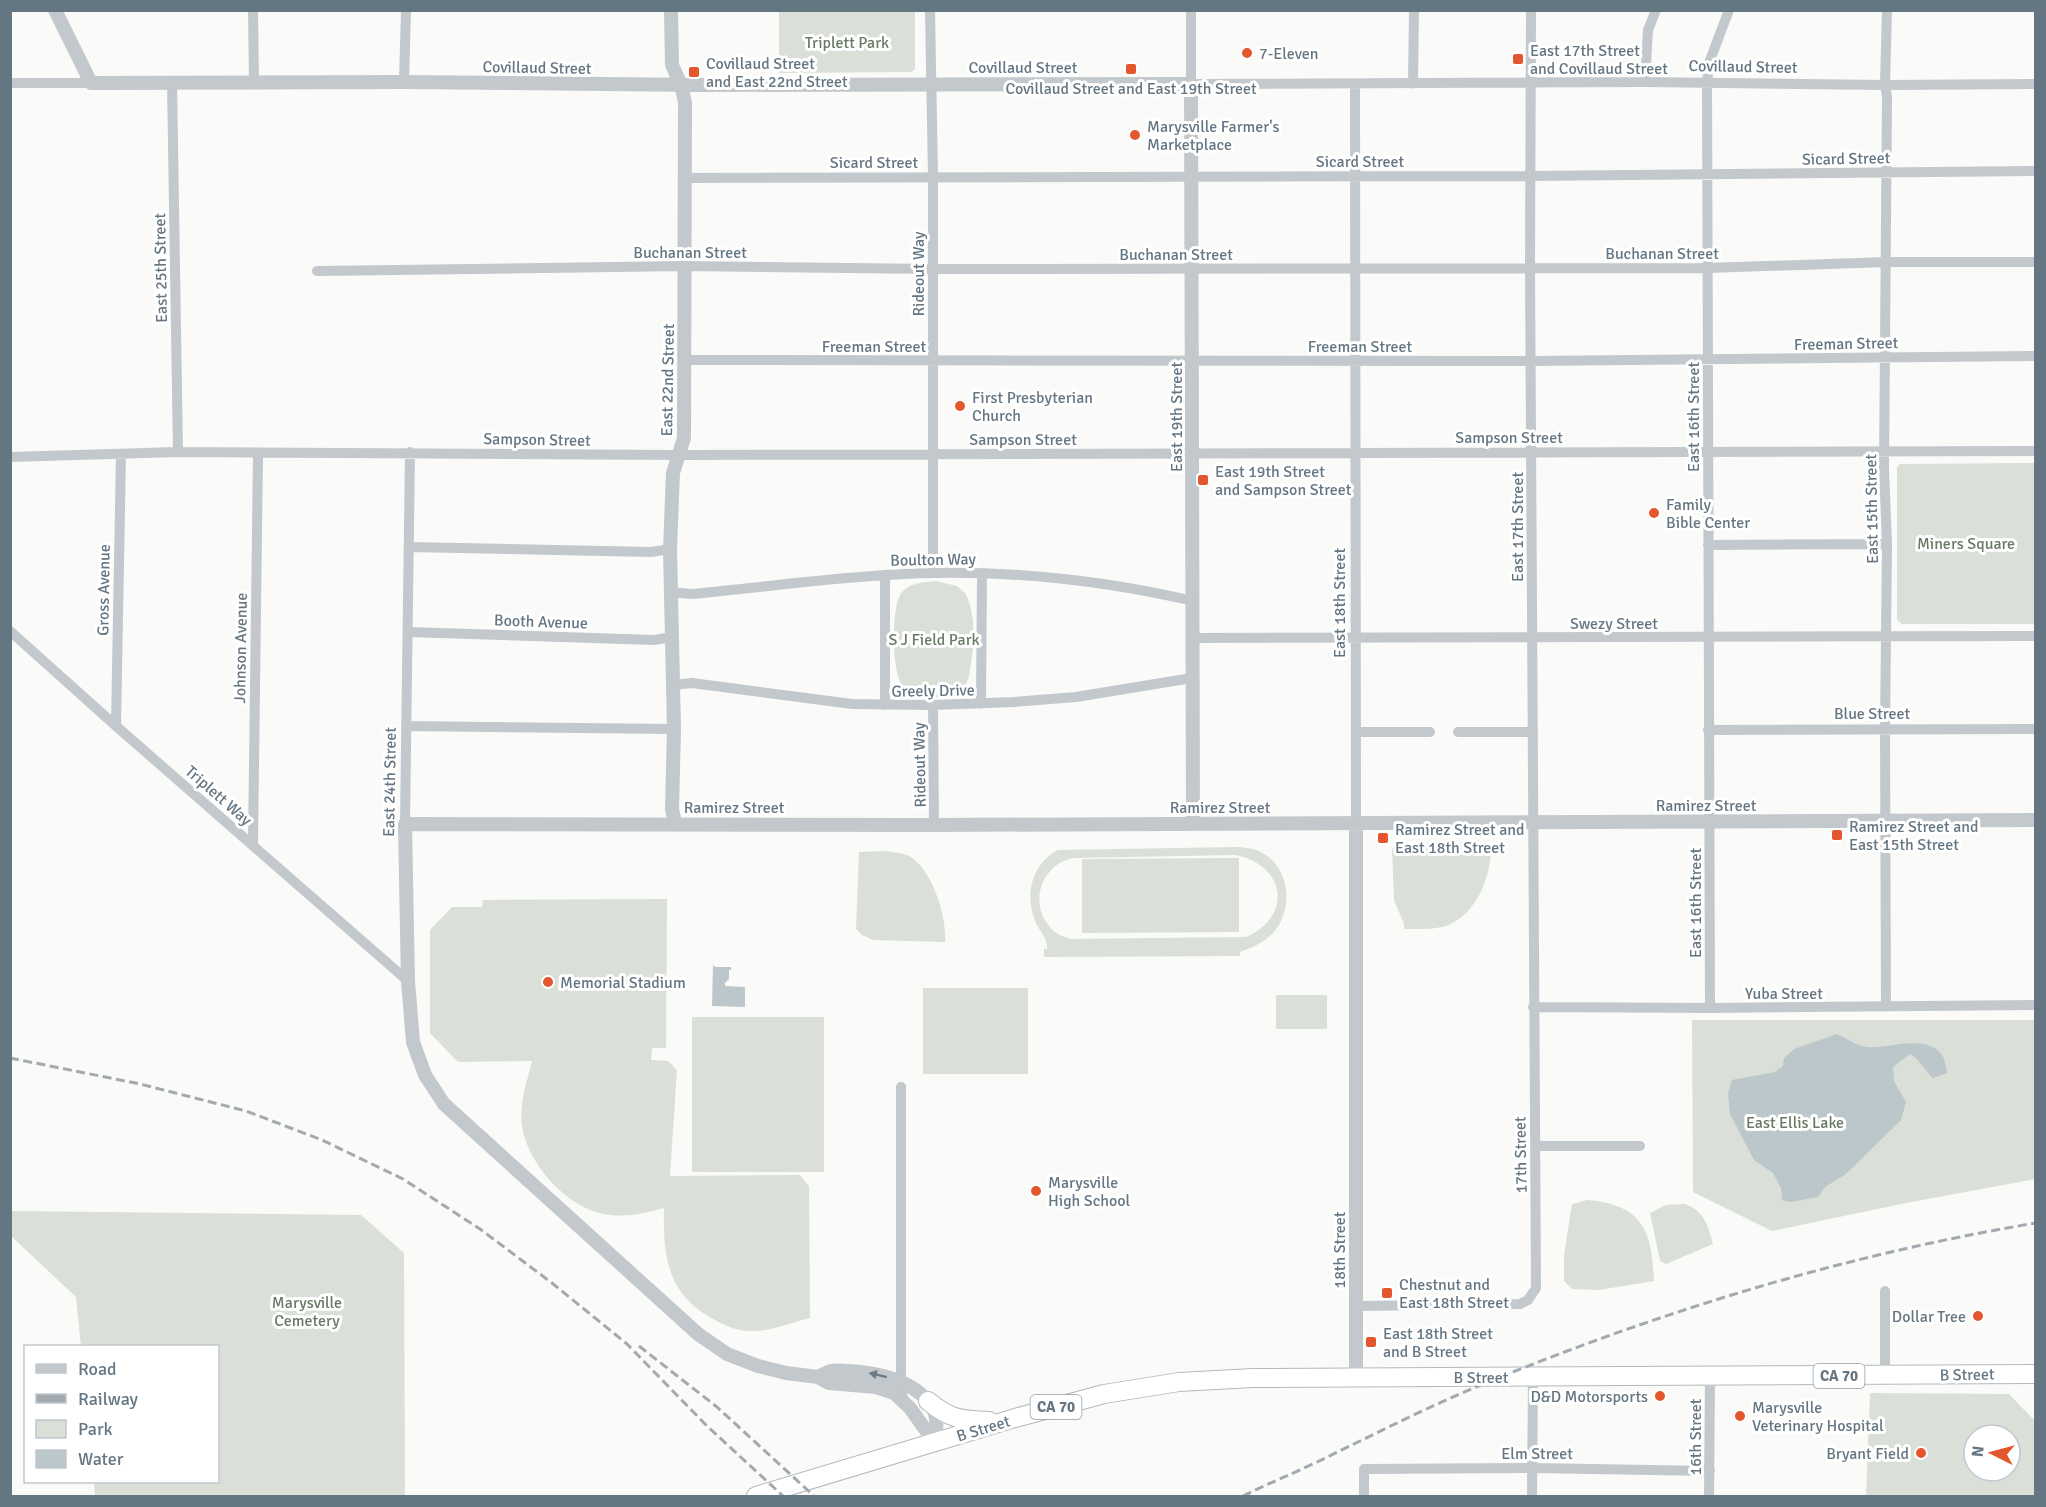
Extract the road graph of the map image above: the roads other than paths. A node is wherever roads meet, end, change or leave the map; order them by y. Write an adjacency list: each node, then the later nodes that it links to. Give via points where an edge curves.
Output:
1 (55, 10): 18 (street)
2 (253, 10): 13 (street)
3 (406, 10): 14 (street)
4 (671, 10): 25 (street, East 22nd Street, via 672,65)
5 (930, 10): 19 (street, Rideout Way)
6 (1191, 10): 20 (street, East 19th Street)
7 (1414, 10): 22 (street)
8 (1531, 10): 23 (street, East 17th Street)
9 (1656, 10): 15 (street, via 1648,30)
10 (1730, 10): 16 (street, East 16th Street, via 1709,63)
11 (1887, 10): 26 (street, East 15th Street)
12 (172, 82): 13 (street, Covillaud Street); 18 (street, Covillaud Street); 54 (street, East 25th Street)
13 (254, 82): 14 (street, Covillaud Street)
14 (404, 82): 25 (street, Covillaud Street)
15 (1645, 82): 16 (street, Covillaud Street); 23 (street, Covillaud Street)
16 (1707, 82): 26 (street, Covillaud Street); 29 (street, East 16th Street)
17 (10, 83): 18 (street, Covillaud Street)
18 (91, 83)
19 (932, 84): 20 (street, Covillaud Street); 25 (street, Covillaud Street); 33 (street, Rideout Way)
20 (1191, 84): 21 (street, Covillaud Street); 30 (street, East 19th Street)
21 (1355, 84): 22 (street, Covillaud Street); 31 (street, East 18th Street)
22 (1413, 84): 23 (street, Covillaud Street)
23 (1531, 84): 32 (street, East 17th Street)
24 (2036, 84): 26 (street, Covillaud Street)
25 (681, 85): 34 (street, East 22nd Street, via 685,102)
26 (1885, 85): 28 (street, East 15th Street)
27 (2036, 171): 28 (street, Sicard Street)
28 (1887, 172): 29 (street, Sicard Street); 35 (street, East 15th Street)
29 (1707, 175): 32 (street, Sicard Street); 40 (street, East 16th Street)
30 (1191, 176): 31 (street, Sicard Street); 33 (street, Sicard Street); 42 (street, East 19th Street)
31 (1354, 176): 32 (street, Sicard Street); 38 (street, East 18th Street)
32 (1531, 176): 39 (street, East 17th Street)
33 (933, 177): 34 (street, Sicard Street); 41 (street, Rideout Way)
34 (685, 178): 37 (street, East 22nd Street)
35 (1887, 262): 36 (street, Buchanan Street); 40 (street, Buchanan Street); 45 (street, East 15th Street)
36 (2036, 262)
37 (685, 266): 41 (street, Buchanan Street); 43 (street, Buchanan Street); 46 (street, East 22nd Street)
38 (1354, 268): 39 (street, Buchanan Street); 42 (street, Buchanan Street); 49 (street, East 18th Street)
39 (1530, 268): 40 (street, Buchanan Street); 50 (street, East 17th Street)
40 (1707, 268): 47 (street, East 16th Street)
41 (933, 269): 42 (street, Buchanan Street); 51 (street, Rideout Way)
42 (1191, 269): 48 (street, East 19th Street)
43 (317, 271)
44 (2036, 356): 45 (street, Freeman Street)
45 (1886, 357): 47 (street, Freeman Street); 52 (street, East 15th Street)
46 (684, 360): 51 (street, Freeman Street); 63 (street, East 22nd Street, via 684,438)
47 (1708, 360): 50 (street, Freeman Street); 57 (street, East 16th Street)
48 (1192, 361): 49 (street, Freeman Street); 51 (street, Freeman Street); 62 (street, East 19th Street)
49 (1354, 361): 50 (street, Freeman Street); 58 (street, East 18th Street)
50 (1532, 361): 56 (street, East 17th Street)
51 (933, 362): 61 (street, Rideout Way)
52 (1884, 451): 53 (street, Sampson Street); 57 (street, Sampson Street); 65 (street, East 15th Street)
53 (2036, 451)
54 (178, 452): 59 (street, Sampson Street); 60 (street, Sampson Street)
55 (411, 452): 60 (street, Sampson Street); 63 (street, Sampson Street); 67 (street, East 24th Street)
56 (1532, 452): 57 (street, Sampson Street); 58 (street, Sampson Street); 81 (street, East 17th Street)
57 (1708, 452): 66 (street, East 16th Street)
58 (1355, 453): 62 (street, Sampson Street); 82 (street, East 18th Street)
59 (121, 454): 64 (street, Sampson Street); 88 (street, Gross Avenue)
60 (258, 454): 107 (street, Johnson Avenue)
61 (933, 454): 62 (street, Sampson Street); 63 (street, Sampson Street); 69 (street, Rideout Way)
62 (1192, 454): 73 (street, East 19th Street)
63 (679, 455): 68 (street, East 22nd Street, via 673,473)
64 (10, 457)
65 (1887, 544): 66 (street); 76 (street, East 15th Street)
66 (1708, 545): 79 (street, East 16th Street)
67 (409, 547): 68 (street, via 651,552); 75 (street, East 24th Street)
68 (670, 549): 72 (street, East 22nd Street)
69 (933, 573): 70 (street, Boulton Way); 71 (street, Boulton Way)
70 (982, 574): 73 (street, Boulton Way, via 1082,580); 85 (street)
71 (885, 575): 72 (street, Boulton Way, via 691,594); 86 (street)
72 (671, 592): 78 (street, East 22nd Street)
73 (1193, 601): 80 (street, East 19th Street)
74 (10, 631): 88 (street, Triplett Way)
75 (408, 632): 78 (street, Booth Avenue, via 654,640); 89 (street, East 24th Street)
76 (1887, 636): 77 (street, Swezy Street); 79 (street, Swezy Street); 90 (street, East 15th Street)
77 (2036, 636)
78 (672, 637): 84 (street, East 22nd Street)
79 (1708, 637): 81 (street, Swezy Street); 93 (street, East 16th Street)
80 (1193, 638): 82 (street, Swezy Street); 83 (street, East 19th Street)
81 (1532, 638): 82 (street, Swezy Street); 97 (street, East 17th Street)
82 (1356, 639): 94 (street, East 18th Street)
83 (1192, 678): 85 (street, Greely Drive, via 1093,695); 103 (street, East 19th Street)
84 (673, 685): 86 (street, Greely Drive, via 692,683); 91 (street, East 22nd Street)
85 (981, 704): 87 (street, Greely Drive)
86 (885, 705): 87 (street, Greely Drive)
87 (933, 705): 106 (street, Rideout Way)
88 (116, 726): 107 (street, Triplett Way)
89 (406, 726): 91 (street); 105 (street, East 24th Street)
90 (1885, 728): 92 (street, Blue Street); 93 (street, Blue Street); 101 (street, East 15th Street)
91 (674, 729): 102 (street, East 22nd Street)
92 (2036, 729)
93 (1708, 730): 100 (street, East 16th Street)
94 (1356, 732): 95 (street); 104 (street, East 18th Street)
95 (1430, 732)
96 (1458, 732): 97 (street)
97 (1533, 732): 99 (street, East 17th Street)
98 (2036, 820): 101 (street, Ramirez Street)
99 (1533, 822): 100 (street, Ramirez Street); 104 (street, Ramirez Street); 110 (street, East 17th Street)
100 (1710, 822): 101 (street, Ramirez Street); 112 (street, East 16th Street)
101 (1886, 822): 111 (street, East 15th Street)
102 (675, 823): 105 (street, Ramirez Street); 106 (street, Ramirez Street)
103 (1192, 823): 104 (street, Ramirez Street); 106 (street, Ramirez Street)
104 (1356, 823): 114 (street, East 18th Street)
105 (405, 824): 108 (street, East 24th Street)
106 (934, 825)
107 (253, 843): 108 (street, Triplett Way)
108 (408, 981): 121 (street, East 24th Street, via 413,1042 425,1075 444,1104 698,1334 743,1361)
109 (2036, 1005): 111 (street, Yuba Street)
110 (1533, 1007): 112 (street, Yuba Street); 115 (street, 17th Street)
111 (1886, 1007): 112 (street, Yuba Street)
112 (1710, 1008)
113 (901, 1087): 125 (street)
114 (1356, 1122): 118 (street, 18th Street)
115 (1535, 1146): 116 (street); 118 (street, 17th Street, via 1536,1282 1534,1294 1528,1300 1510,1305)
116 (1640, 1146)
117 (1885, 1291): 120 (street)
118 (1355, 1306): 122 (street, 18th Street)
119 (2036, 1374): 120 (highway, B Street / CA 70)
120 (1885, 1376): 124 (highway, B Street / CA 70)
121 (818, 1377): 125 (street, one-way to 121, via 860,1372 830,1371); 126 (street, via 829,1383 885,1389)
122 (1356, 1377): 123 (highway, B Street / CA 70); 128 (highway, B Street / CA 70, via 1236,1378 1159,1384)
123 (1533, 1377): 124 (highway, B Street / CA 70); 130 (street)
124 (1710, 1377): 131 (street, 16th Street)
125 (901, 1382): 126 (street); 127 (street)
126 (903, 1400): 129 (street)
127 (928, 1401): 128 (highway, via 951,1417); 129 (street, via 936,1417)
128 (1002, 1422): 129 (highway, B Street / CA 70)
129 (935, 1443): 132 (highway, CA 70)
130 (1533, 1468): 131 (street, Elm Street); 133 (street, Elm Street, via 1364,1469); 134 (street)
131 (1710, 1471): 135 (street, 16th Street)
132 (756, 1497)
133 (1364, 1497)
134 (1532, 1497)
135 (1709, 1497)

